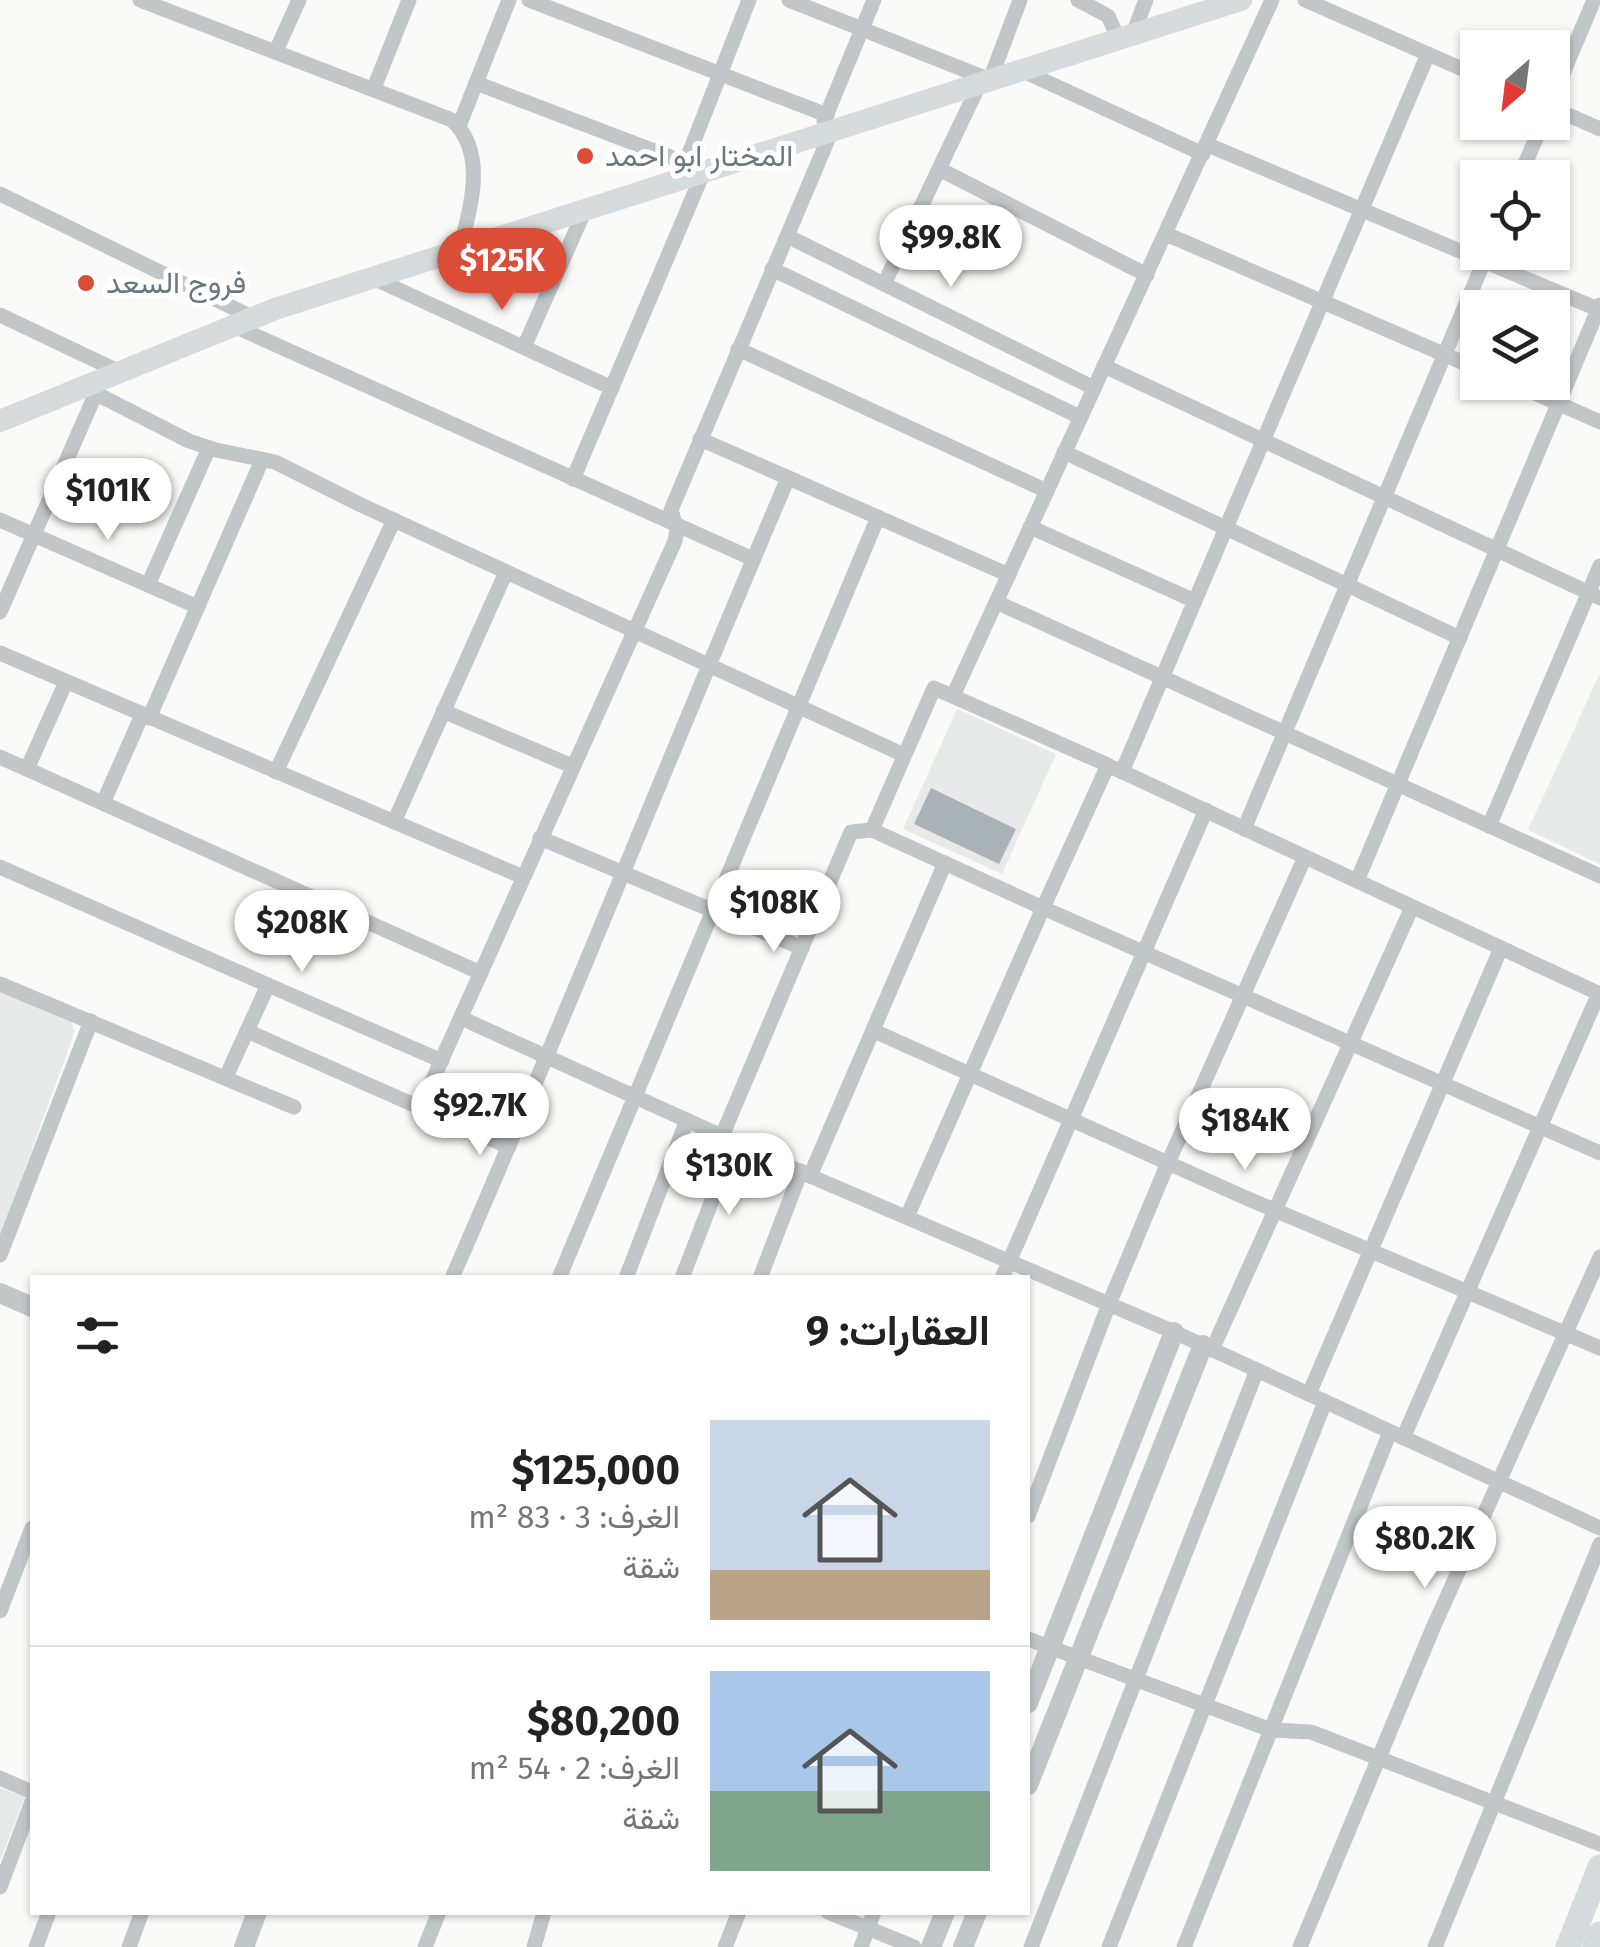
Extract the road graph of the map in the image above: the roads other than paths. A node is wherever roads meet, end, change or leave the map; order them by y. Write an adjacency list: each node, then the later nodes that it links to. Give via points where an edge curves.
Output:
1 (140, 0): 17 (street)
2 (196, 0): 17 (street)
3 (299, 0): 20 (street)
4 (409, 0): 28 (street)
5 (509, 0): 27 (street)
6 (529, 0): 25 (street)
7 (749, 0): 25 (street)
8 (788, 0): 18 (street)
9 (874, 0): 18 (street)
10 (1020, 0): 26 (street)
11 (1078, 0): 19 (street, via 1108,16)
12 (1146, 0): 19 (street)
13 (1241, 0): 19 (main road)
14 (1272, 0): 33 (street)
15 (1305, 0): 21 (street)
16 (1594, 0): 22 (street)
17 (188, 18): 20 (street)
18 (862, 29): 26 (street); 31 (street)
19 (1126, 38): 24 (main road)
20 (276, 51): 28 (street)
21 (1428, 54): 23 (street); 38 (street)
22 (1570, 57)
23 (1460, 68)
24 (1020, 70): 26 (main road); 33 (street)
25 (720, 74): 31 (street); 35 (street)
26 (985, 81): 31 (main road); 34 (street)
27 (476, 83): 30 (street); 35 (street)
28 (374, 88): 30 (street)
29 (1570, 116): 32 (street)
30 (459, 126): 42 (street, via 475,175)
31 (826, 126): 35 (main road); 40 (street)
32 (1600, 129)
33 (1206, 150): 38 (street); 39 (street)
34 (939, 169): 46 (street); 48 (street)
35 (690, 171): 37 (main road); 59 (street)
36 (0, 194): 52 (street)
37 (585, 210): 42 (main road); 53 (street)
38 (1362, 210): 41 (street); 49 (street)
39 (1166, 234): 46 (street); 49 (street)
40 (787, 236): 43 (street); 48 (street)
41 (1460, 247)
42 (460, 250): 47 (main road)
43 (772, 269): 54 (street); 64 (street)
44 (1480, 270): 55 (street)
45 (1515, 270): 50 (street)
46 (1147, 275): 57 (street)
47 (373, 278): 52 (main road); 53 (street)
48 (886, 282): 60 (street)
49 (1323, 302): 55 (street); 68 (street)
50 (1599, 308): 63 (street)
51 (0, 315): 58 (street)
52 (244, 322): 58 (main road); 73 (street)
53 (524, 348): 59 (street)
54 (738, 350): 67 (street); 74 (street)
55 (1444, 354): 56 (street); 75 (street)
56 (1460, 361)
57 (1104, 366): 60 (street); 68 (street)
58 (120, 372): 61 (main road)
59 (612, 388): 73 (street)
60 (1094, 388): 64 (street)
61 (90, 390): 65 (main road); 69 (street); 82 (street)
62 (1549, 400): 63 (street)
63 (1558, 404): 66 (street); 83 (street)
64 (1080, 418): 70 (street)
65 (0, 420)
66 (1600, 422)
67 (700, 440): 72 (street); 79 (street, via 670,510)
68 (1264, 441): 75 (street); 81 (street)
69 (209, 448): 71 (street); 89 (street)
70 (1064, 452): 74 (street); 81 (street)
71 (262, 460): 78 (street); 93 (street)
72 (788, 478): 76 (street); 84 (street)
73 (573, 479): 79 (street)
74 (1046, 491): 80 (street)
75 (1384, 497): 83 (street); 88 (street)
76 (878, 517): 87 (street); 102 (street)
77 (0, 520): 82 (street)
78 (394, 520): 86 (street); 111 (street)
79 (676, 526): 84 (street); 95 (street, via 676,541)
80 (1030, 527): 87 (street); 91 (street)
81 (1226, 528): 88 (street); 91 (street)
82 (34, 535): 89 (street); 94 (street)
83 (1497, 550): 90 (street); 96 (street)
84 (753, 559): 98 (street)
85 (1600, 566): 90 (street)
86 (506, 572): 95 (street); 103 (street)
87 (1009, 574): 92 (street)
88 (1347, 585): 96 (street); 105 (street)
89 (148, 586): 93 (street)
90 (1594, 595): 116 (street)
91 (1195, 601): 99 (street)
92 (996, 602): 99 (street); 101 (street)
93 (198, 607): 104 (street)
94 (0, 612)
95 (634, 630): 98 (street); 108 (street)
96 (1460, 638): 112 (street)
97 (0, 653): 100 (street)
98 (708, 665): 102 (street); 123 (street)
99 (1162, 678): 105 (street); 110 (street)
100 (66, 682): 104 (street); 109 (street)
101 (953, 696): 106 (street, via 934,688); 110 (street)
102 (798, 706): 106 (street); 129 (street)
103 (443, 711): 108 (street); 115 (street)
104 (146, 717): 111 (street); 113 (street)
105 (1284, 733): 112 (street); 117 (street)
106 (904, 756): 118 (street)
107 (0, 757): 109 (street)
108 (572, 766): 119 (street)
109 (26, 769): 113 (street)
110 (1115, 769): 114 (street); 128 (street)
111 (276, 772): 115 (street)
112 (1398, 784): 116 (street); 126 (street)
113 (103, 803): 133 (street)
114 (1206, 810): 117 (street); 132 (street)
115 (394, 822): 125 (street)
116 (1489, 826): 124 (street)
117 (1244, 828): 120 (street)
118 (872, 830): 121 (street); 130 (street, via 851,832)
119 (540, 838): 123 (street); 125 (street)
120 (1305, 857): 126 (street); 137 (street)
121 (945, 863): 128 (street); 141 (street)
122 (0, 867): 135 (street)
123 (621, 872): 129 (street); 143 (street)
124 (1600, 876)
125 (523, 877): 133 (street)
126 (1357, 881): 127 (street)
127 (1412, 906): 131 (street); 142 (street)
128 (1044, 908): 132 (street); 145 (street)
129 (713, 910): 130 (street); 148 (street)
130 (802, 948): 154 (street)
131 (1501, 948): 136 (street); 147 (street)
132 (1143, 952): 137 (street); 152 (street)
133 (481, 973): 138 (street)
134 (0, 984): 139 (street)
135 (268, 985): 140 (street); 144 (street)
136 (1599, 993): 153 (street)
137 (1243, 996): 142 (street); 157 (street)
138 (461, 1018): 143 (street); 144 (street)
139 (91, 1022): 146 (street); 162 (street)
140 (248, 1031): 146 (street); 150 (street)
141 (874, 1032): 145 (street); 158 (street)
142 (1350, 1043): 147 (street); 159 (street)
143 (549, 1058): 148 (street); 155 (street)
144 (442, 1061): 150 (street)
145 (970, 1074): 152 (street); 160 (street)
146 (226, 1077): 149 (street)
147 (1442, 1084): 153 (street); 161 (street)
148 (635, 1096): 151 (street); 166 (street)
149 (294, 1107)
150 (420, 1108): 155 (street)
151 (686, 1120): 154 (street); 167 (street)
152 (1071, 1120): 157 (street); 164 (street)
153 (1540, 1126): 156 (street); 171 (street)
154 (728, 1138): 158 (street); 168 (street)
155 (509, 1147): 165 (street)
156 (1600, 1153)
157 (1168, 1163): 159 (street); 173 (street)
158 (806, 1173): 160 (street); 169 (street)
159 (1275, 1210): 161 (street); 177 (street)
160 (907, 1216): 164 (street)
161 (1370, 1251): 171 (street); 180 (street)
162 (0, 1255)
163 (1600, 1257): 176 (street)
164 (1010, 1261): 170 (street); 173 (street)
165 (453, 1275)
166 (560, 1275)
167 (627, 1275)
168 (683, 1275)
169 (761, 1275)
170 (1003, 1275)
171 (1466, 1292): 176 (street); 182 (street)
172 (0, 1293): 174 (street)
173 (1109, 1304): 175 (street); 184 (street)
174 (30, 1306)
175 (1174, 1332): 177 (street); 190 (street)
176 (1565, 1334): 178 (street); 183 (street)
177 (1207, 1348): 179 (street); 191 (street)
178 (1600, 1348)
179 (1257, 1370): 180 (street); 192 (street)
180 (1308, 1394): 181 (street)
181 (1325, 1402): 182 (street); 194 (street)
182 (1396, 1435): 183 (street); 195 (street)
183 (1498, 1483): 185 (street); 196 (street)
184 (1030, 1511)
185 (1600, 1528)
186 (30, 1533): 188 (street)
187 (1600, 1544): 200 (street)
188 (0, 1611)
189 (1030, 1640): 190 (street)
190 (1049, 1648): 191 (street); 193 (street)
191 (1078, 1658): 192 (street); 198 (street)
192 (1135, 1682): 194 (street); 226 (street)
193 (1030, 1698)
194 (1204, 1708): 195 (street); 227 (street)
195 (1271, 1730): 196 (street, via 1311,1732); 228 (street)
196 (1379, 1757): 200 (street); 229 (street)
197 (0, 1778): 199 (street)
198 (1030, 1780)
199 (30, 1791)
200 (1493, 1804): 202 (street); 230 (street)
201 (30, 1807): 204 (street)
202 (1600, 1844)
203 (1600, 1867): 231 (highway)
204 (0, 1887)
205 (48, 1915): 216 (street)
206 (141, 1915): 217 (street)
207 (256, 1915): 218 (street)
208 (438, 1915): 219 (street)
209 (543, 1915): 220 (street)
210 (738, 1915): 221 (street)
211 (844, 1915): 214 (street)
212 (943, 1915): 224 (street)
213 (976, 1915): 225 (street)
214 (871, 1920): 222 (street); 223 (street)
215 (1600, 1934): 232 (highway)
216 (36, 1947)
217 (129, 1947)
218 (244, 1947)
219 (426, 1947)
220 (534, 1947)
221 (726, 1947)
222 (861, 1947)
223 (914, 1947)
224 (931, 1947)
225 (963, 1947)
226 (1031, 1947)
227 (1109, 1947)
228 (1184, 1947)
229 (1300, 1947)
230 (1435, 1947)
231 (1568, 1947)
232 (1595, 1947)

